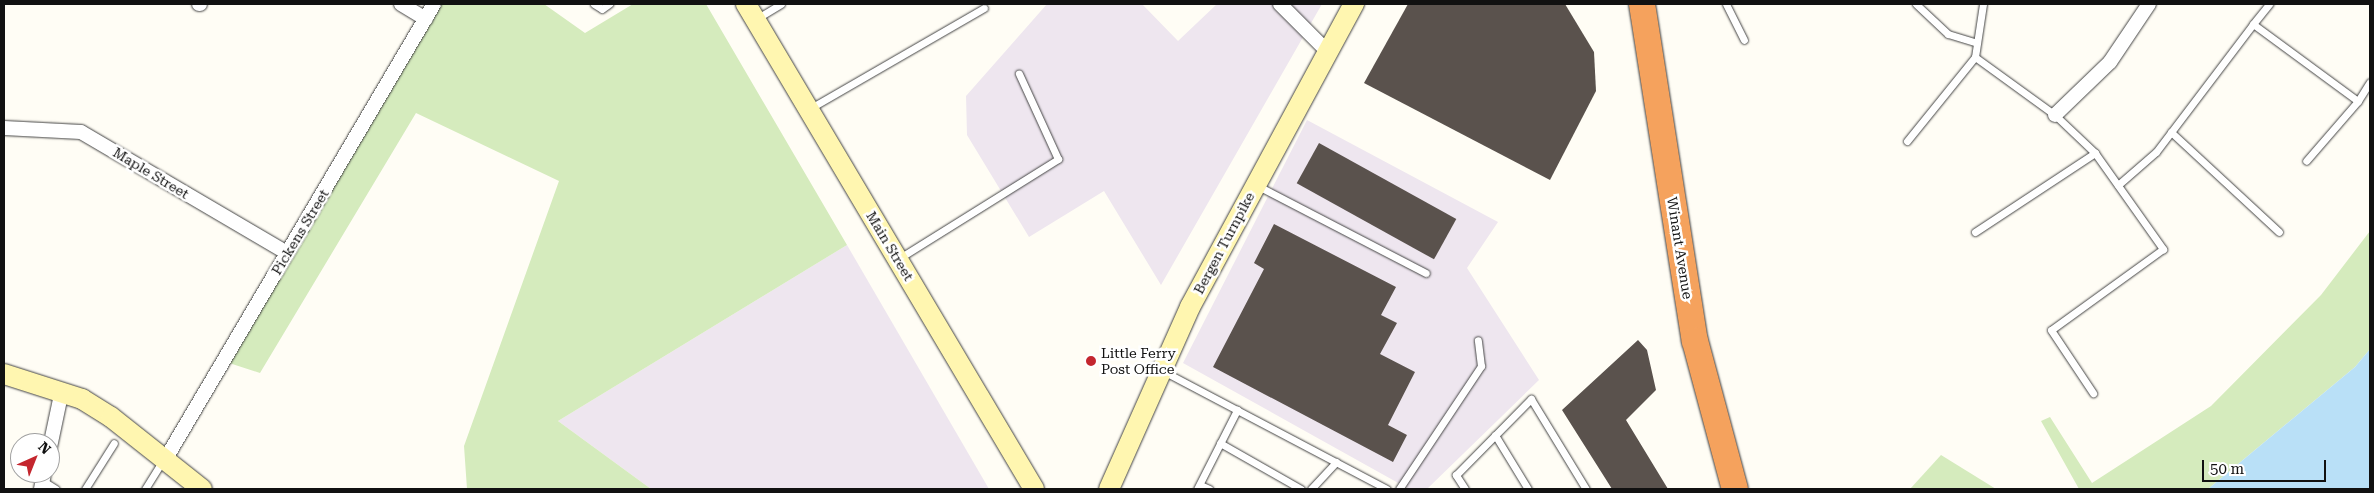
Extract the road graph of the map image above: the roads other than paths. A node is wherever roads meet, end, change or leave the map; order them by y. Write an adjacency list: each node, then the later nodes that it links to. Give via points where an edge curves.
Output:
1 (401, 4): 16 (street)
2 (434, 4): 16 (street, Pickens Street)
3 (594, 4): 4 (lane, via 602,9)
4 (609, 4)
5 (781, 4): 15 (lane)
6 (1280, 4): 20 (street)
7 (1354, 4): 20 (street, Bergen Turnpike)
8 (1642, 4): 65 (highway, Winant Avenue, via 1695,341)
9 (1726, 4): 18 (lane)
10 (1916, 4): 19 (lane, via 1948,34)
11 (1984, 4): 19 (lane)
12 (2149, 4): 26 (street, via 2110,62)
13 (2269, 4): 17 (lane)
14 (984, 8): 25 (lane)
15 (751, 11): 25 (street, Main Street)
16 (426, 19): 36 (street, Pickens Street)
17 (2253, 24): 24 (lane); 28 (lane)
18 (1744, 40)
19 (1977, 43): 21 (lane)
20 (1328, 52): 32 (street, Bergen Turnpike)
21 (1975, 57): 26 (lane); 29 (lane)
22 (1019, 74): 37 (lane, via 1058,160)
23 (2370, 82): 24 (lane)
24 (2358, 101): 31 (lane)
25 (809, 109): 37 (street, Main Street)
26 (2055, 115): 30 (lane)
27 (4, 128): 36 (street, Maple Street, via 81,132)
28 (2171, 132): 33 (lane, via 2156,152); 35 (lane)
29 (1907, 141)
30 (2095, 153): 33 (lane); 34 (lane)
31 (2306, 161)
32 (1255, 185): 38 (lane); 40 (street, Bergen Turnpike, via 1190,307)
33 (2118, 185): 43 (lane, via 2163,249 2051,330)
34 (1975, 232)
35 (2279, 232)
36 (287, 253): 49 (street, Pickens Street)
37 (898, 259): 56 (street, Main Street)
38 (1426, 273)
39 (1478, 340): 61 (lane, via 1481,366)
40 (1163, 371): 44 (lane); 51 (street, Bergen Turnpike)
41 (4, 374): 42 (street)
42 (62, 390): 45 (street); 49 (street, via 111,416)
43 (2093, 393)
44 (1237, 410): 48 (lane); 50 (lane)
45 (53, 433)
46 (1495, 435): 62 (lane, via 1456,475); 63 (lane); 64 (lane, via 1531,399)
47 (114, 443): 53 (lane)
48 (1220, 443): 52 (lane); 58 (lane)
49 (165, 459): 54 (lane); 55 (street)
50 (1336, 462): 59 (lane); 60 (lane)
51 (1112, 486)
52 (1199, 487): 57 (lane)
53 (85, 489)
54 (145, 489)
55 (202, 489)
56 (1034, 489)
57 (1209, 489)
58 (1301, 489)
59 (1311, 489)
60 (1387, 489)
61 (1399, 489)
62 (1465, 489)
63 (1528, 489)
64 (1586, 489)
65 (1735, 489)

